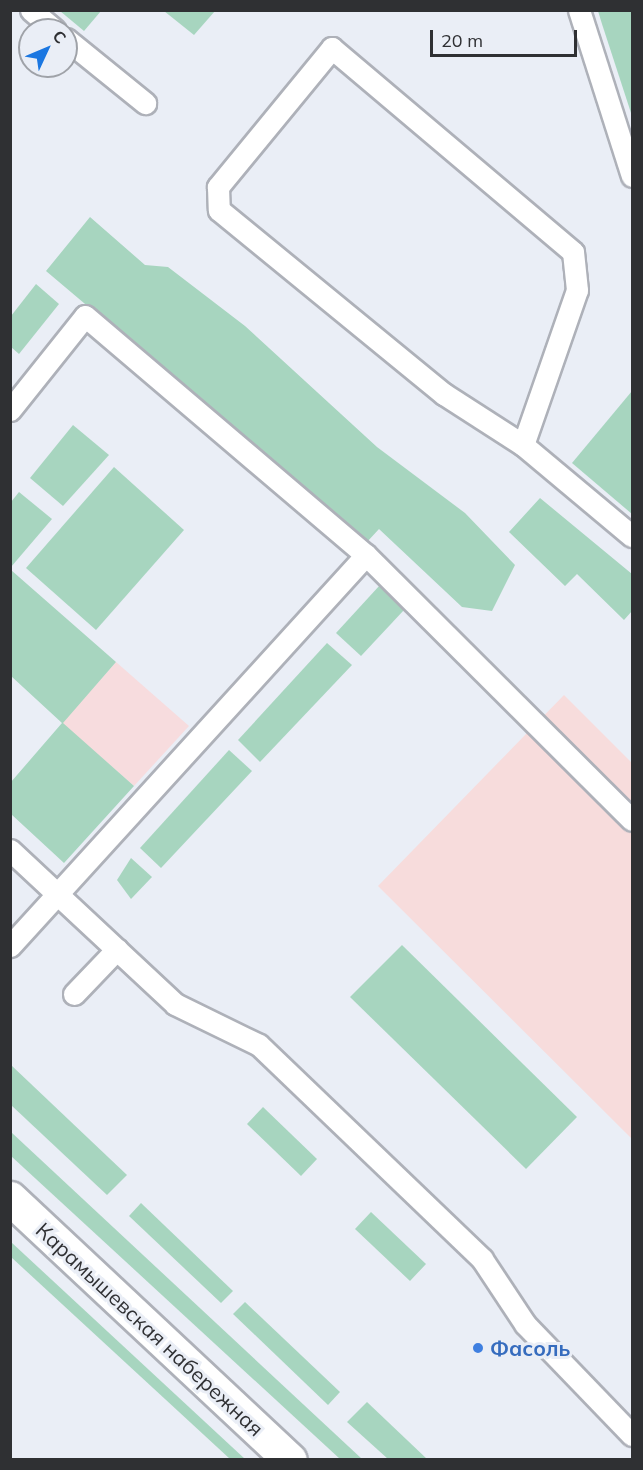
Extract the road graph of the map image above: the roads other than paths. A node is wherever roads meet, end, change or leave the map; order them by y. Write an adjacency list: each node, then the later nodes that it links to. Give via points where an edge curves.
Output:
1 (579, 10): 4 (lane)
2 (78, 49): 3 (lane)
3 (145, 103)
4 (633, 176)
5 (10, 410): 8 (lane, via 86,316)
6 (523, 446): 6 (lane, via 578,291 573,252 332,48 218,188 219,210 444,394); 7 (lane)
7 (633, 536)
8 (366, 555): 9 (lane); 11 (lane)
9 (633, 820)
10 (10, 850): 11 (lane)
11 (57, 895): 12 (lane); 13 (lane)
12 (10, 946)
13 (117, 948): 14 (lane); 16 (lane, via 189,1014 259,1045 482,1258 525,1324)
14 (74, 993)
15 (10, 1198): 17 (street, Карамышевская набережная)
16 (633, 1435)
17 (290, 1460)

